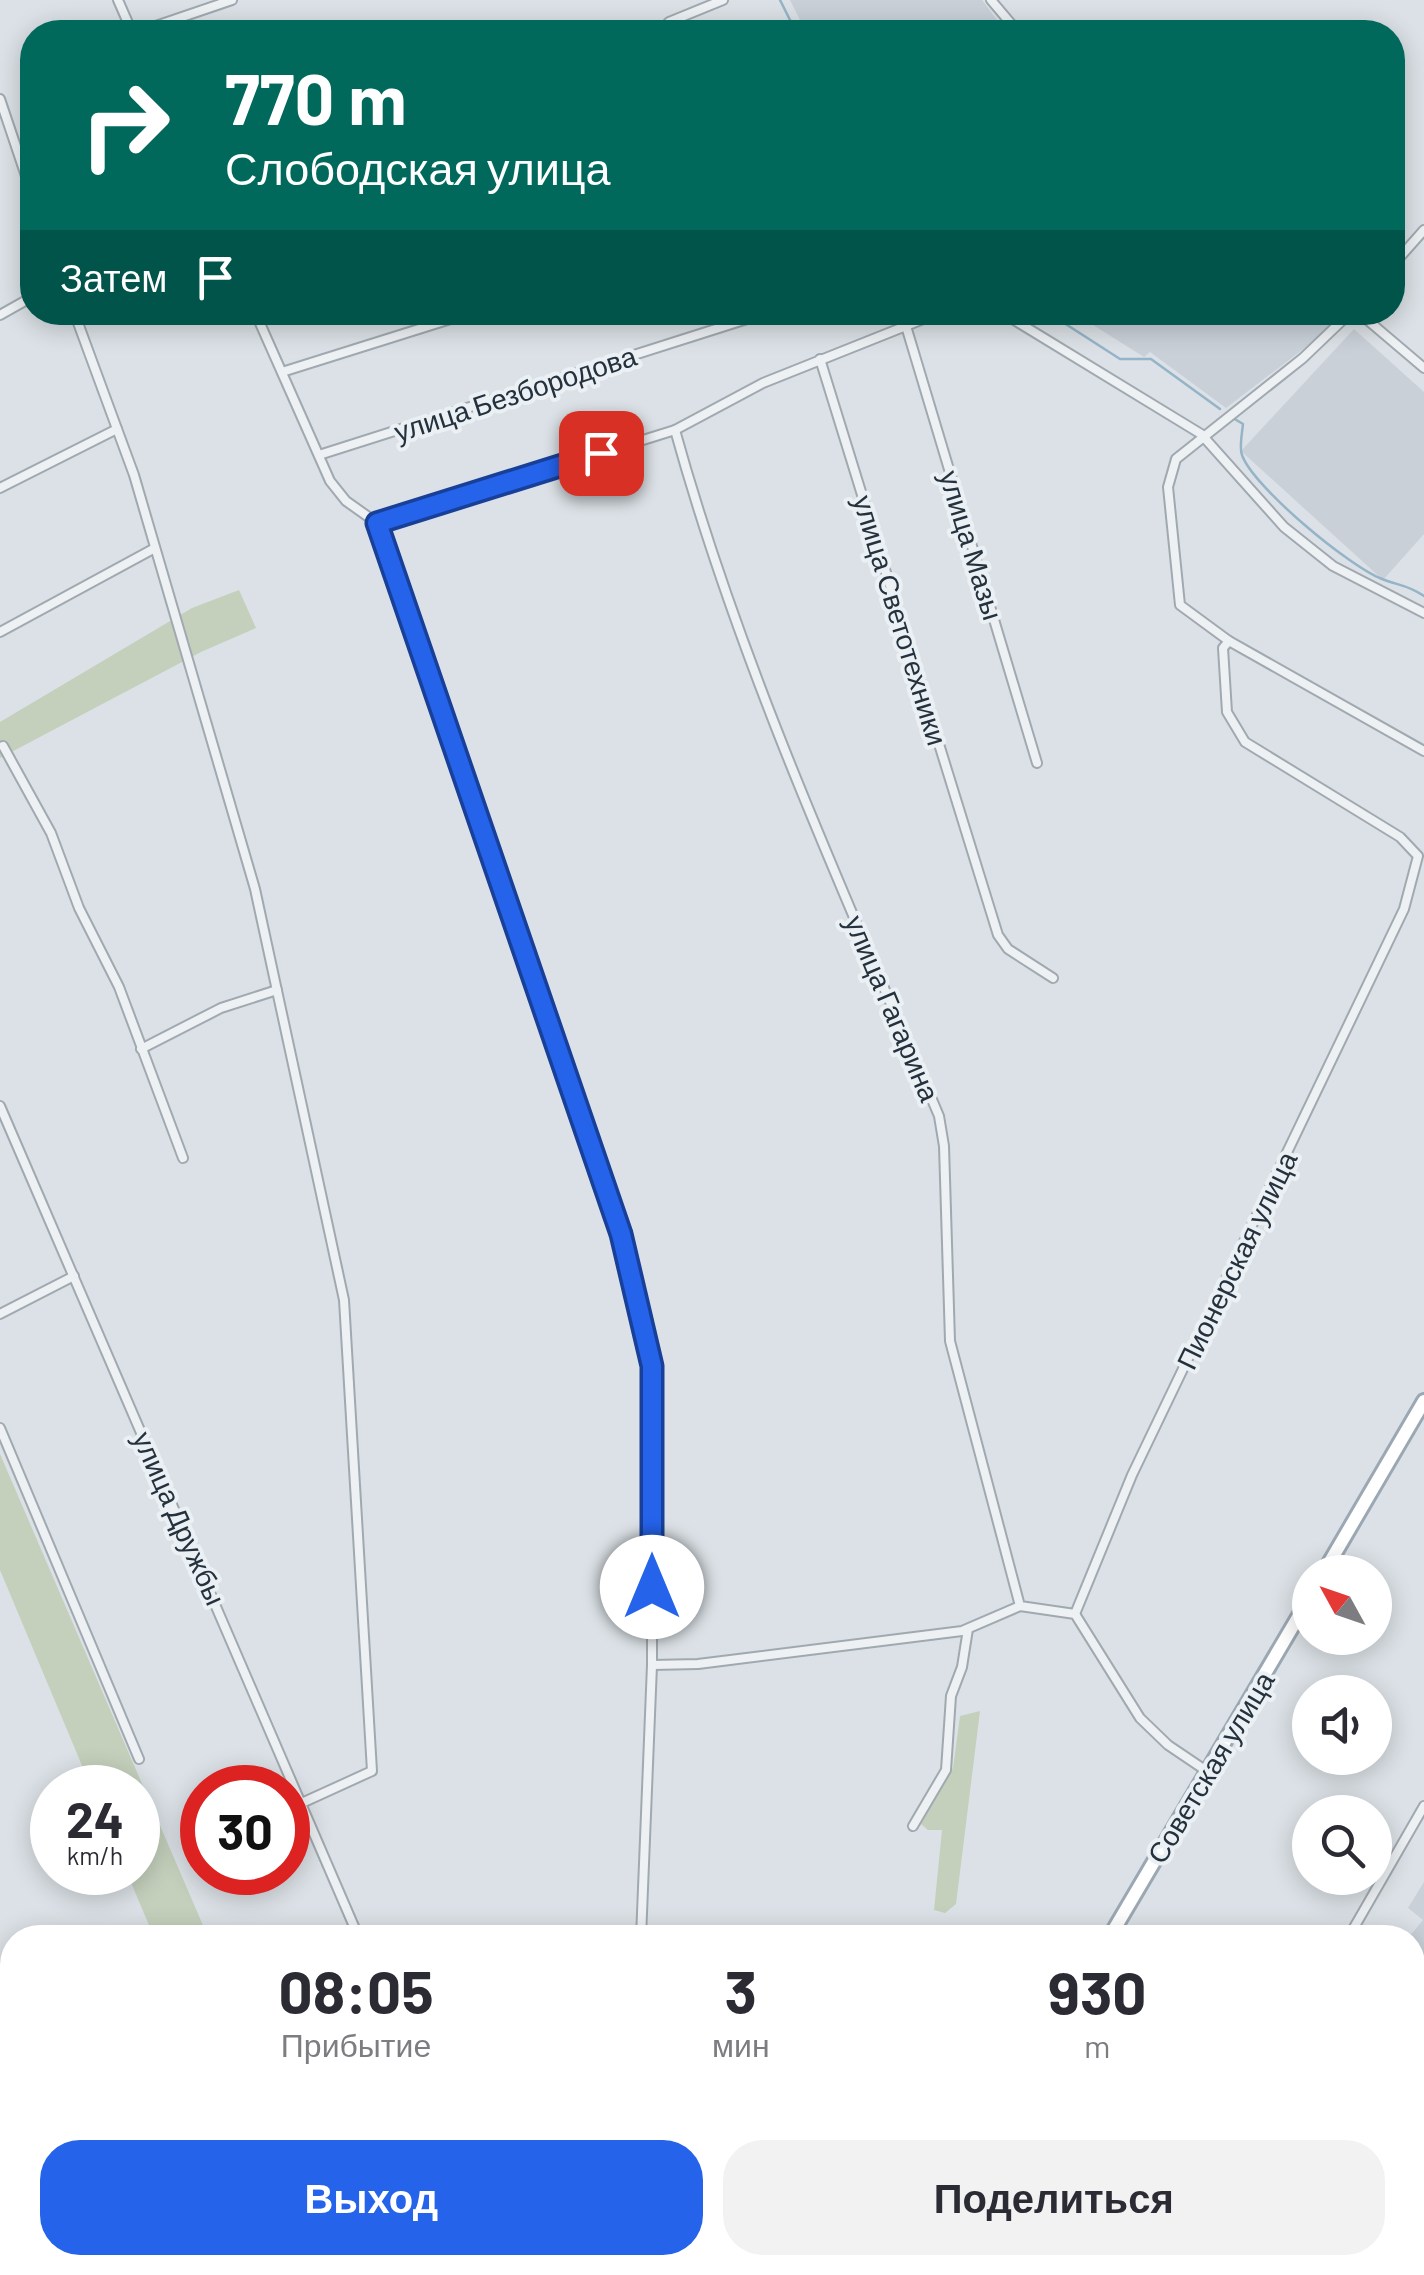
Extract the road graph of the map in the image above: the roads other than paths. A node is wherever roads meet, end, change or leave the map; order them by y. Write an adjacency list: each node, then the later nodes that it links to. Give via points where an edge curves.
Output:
1 (232, 0): 4 (street)
2 (723, 0): 5 (street)
3 (991, 0): 6 (street)
4 (171, 20)
5 (675, 20)
6 (1008, 20)
7 (0, 99): 8 (street)
8 (20, 158)
9 (1424, 230): 10 (street)
10 (1405, 251)
11 (79, 325): 22 (street)
12 (261, 325): 21 (street)
13 (432, 325): 21 (street)
14 (728, 325): 25 (street, улица Безбородова)
15 (1022, 325): 24 (street)
16 (1337, 325): 24 (street)
17 (1373, 325): 20 (street)
18 (906, 326): 19 (street); 34 (street, улица Мазы)
19 (820, 360): 23 (street); 35 (street, улица Светотехники, via 998,935)
20 (1424, 368)
21 (282, 372): 25 (street)
22 (117, 429): 26 (street); 28 (street)
23 (675, 430): 27 (street); 45 (street, улица Гагарина, via 741,631 939,1116 950,1341)
24 (1202, 434): 29 (street, via 1284,527 1333,566); 31 (street, via 1176,459 1168,487 1180,604)
25 (319, 455): 27 (street, via 346,501)
26 (0, 488)
27 (377, 523): 49 (street, via 574,1088 644,1326 652,1366)
28 (155, 548): 30 (street); 36 (street, via 256,889)
29 (1424, 613)
30 (0, 632)
31 (1230, 642): 33 (street); 46 (street, Пионерская улица, via 1222,678 1226,712 1246,742 1418,856 1404,908 1132,1475)
32 (3, 746): 37 (street, via 50,832)
33 (1424, 751)
34 (1038, 764)
35 (1053, 978)
36 (277, 990): 37 (street, via 220,1008); 53 (street, via 344,1300 372,1771)
37 (141, 1050): 39 (street)
38 (0, 1106): 40 (street, улица Дружбы)
39 (183, 1158)
40 (74, 1276): 41 (street); 51 (street, улица Дружбы)
41 (0, 1314)
42 (1424, 1401): 44 (main road)
43 (0, 1428): 50 (street)
44 (1334, 1555)
45 (1020, 1606): 46 (street); 48 (street)
46 (1075, 1614): 52 (street, via 1140,1718)
47 (1292, 1628): 52 (main road, Советская улица)
48 (968, 1629): 49 (street); 56 (street, via 951,1696 946,1770)
49 (652, 1665): 58 (street)
50 (139, 1759)
51 (288, 1765)
52 (1208, 1772): 59 (main road, Советская улица)
53 (310, 1799)
54 (1424, 1806): 60 (street)
55 (310, 1816): 57 (street, улица Дружбы)
56 (913, 1826)
57 (355, 1925)
58 (642, 1925)
59 (1117, 1925)
60 (1355, 1925)

